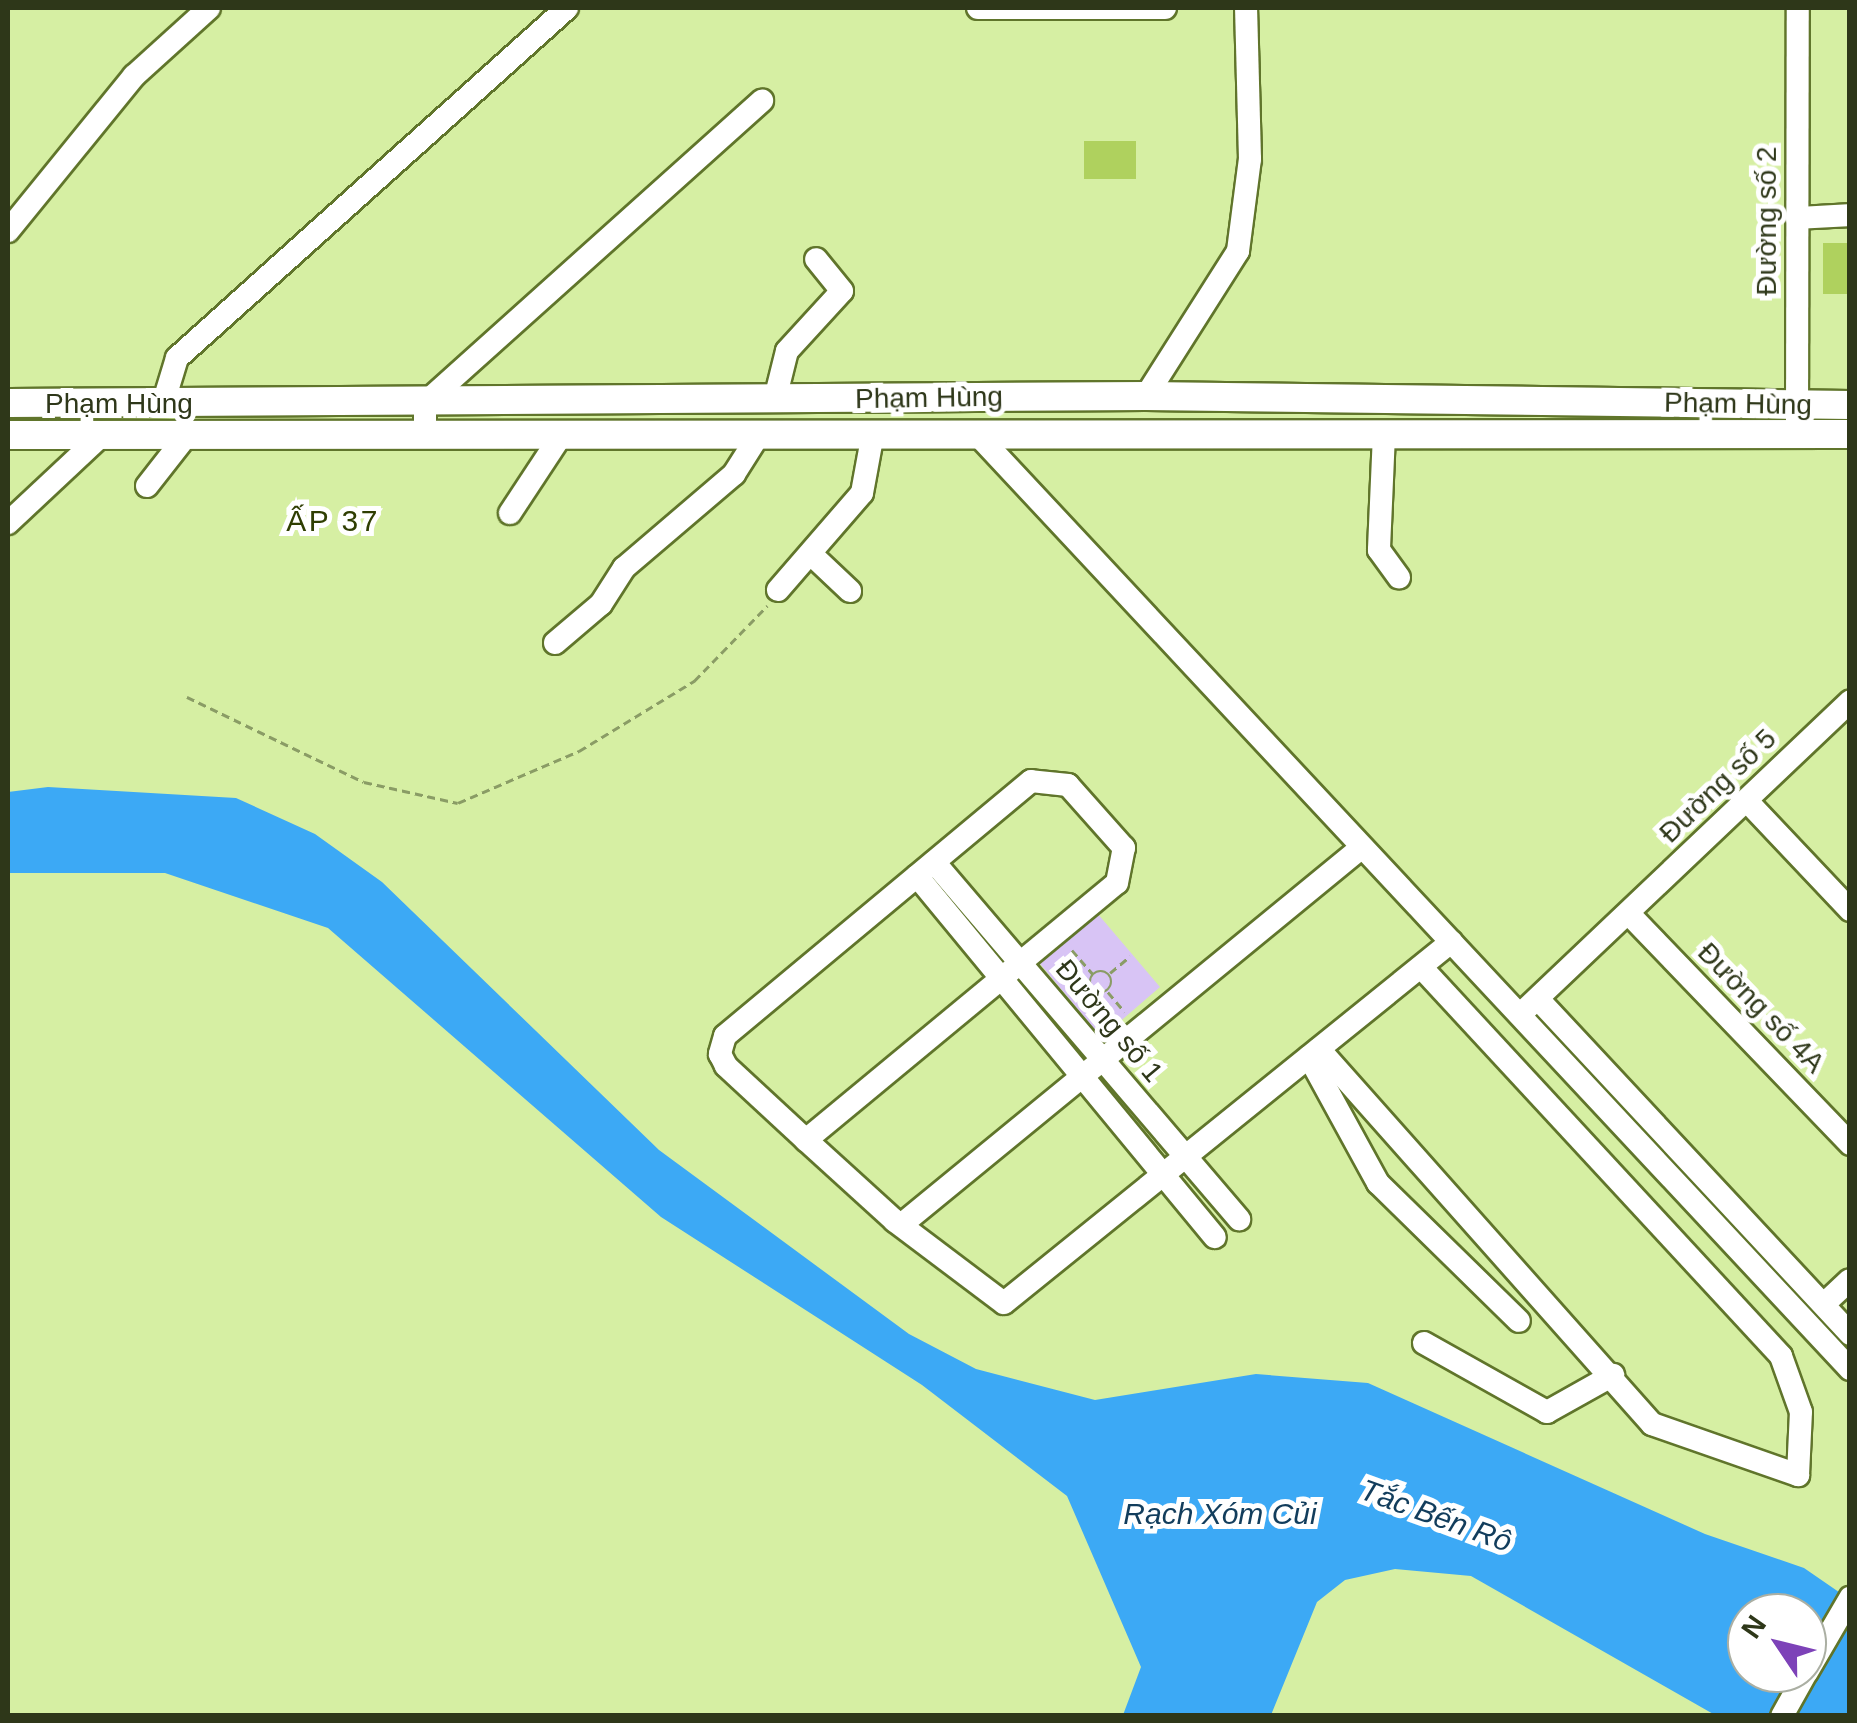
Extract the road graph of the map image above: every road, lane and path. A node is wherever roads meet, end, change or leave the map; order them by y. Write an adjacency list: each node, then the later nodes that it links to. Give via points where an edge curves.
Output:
1 (209, 8): 10 (street, via 134,76)
2 (567, 8): 16 (street, via 177,358)
3 (978, 8): 4 (street)
4 (1165, 8)
5 (1246, 8): 12 (street, via 1250,159 1238,252)
6 (1798, 8): 9 (street, Đường số 2)
7 (762, 101): 14 (street)
8 (1850, 216): 9 (street)
9 (1797, 218): 18 (street, Đường số 2)
10 (8, 231)
11 (816, 259): 13 (street, via 842,291 786,351)
12 (1146, 396): 13 (main road, Phạm Hùng); 18 (main road, Phạm Hùng)
13 (775, 399): 14 (main road, Phạm Hùng)
14 (425, 402): 16 (main road, Phạm Hùng); 21 (street)
15 (8, 403): 16 (main road, Phạm Hùng)
16 (163, 404)
17 (1850, 405): 18 (main road, Phạm Hùng)
18 (1796, 420): 24 (main road, Phạm Hùng); 25 (main road, Phạm Hùng)
19 (873, 432): 20 (main road, Phạm Hùng); 22 (main road, Phạm Hùng); 32 (street, via 862,493)
20 (975, 432): 24 (main road, Phạm Hùng); 40 (street)
21 (426, 433): 23 (main road, Phạm Hùng); 28 (main road, Phạm Hùng)
22 (760, 433): 23 (main road, Phạm Hùng); 36 (street, via 734,474 624,568 601,604)
23 (562, 434): 30 (street)
24 (1384, 434): 33 (street, via 1379,550)
25 (1850, 434)
26 (8, 435): 27 (main road, Phạm Hùng)
27 (102, 435): 28 (main road, Phạm Hùng); 31 (street)
28 (186, 436): 29 (street)
29 (147, 486)
30 (510, 513)
31 (8, 524)
32 (813, 556): 34 (street); 35 (street)
33 (1399, 578)
34 (850, 592)
35 (777, 594): 37 (path, via 694,681 579,751 458,803 364,782)
36 (555, 643)
37 (187, 696)
38 (1850, 701): 39 (street, Đường số 5)
39 (1747, 801): 42 (street); 43 (street, Đường số 5)
40 (1361, 848): 45 (street); 55 (street)
41 (926, 869): 44 (street, via 1031,781 1068,785 1124,848 1125,866); 47 (street, Đường số 1); 51 (street); 59 (street, via 725,1036 726,1066)
42 (1850, 910)
43 (1629, 914): 53 (street, Đường số 5); 60 (street, Đường số 4A)
44 (1058, 933): 47 (street); 49 (path)
45 (1452, 942): 48 (street); 54 (street)
46 (1130, 956): 50 (path)
47 (1021, 964): 51 (street); 57 (street, Đường số 1)
48 (1421, 966): 56 (street); 72 (street, via 1781,1356 1802,1412 1800,1472 1792,1477 1652,1424)
49 (1093, 974): 50 (path); 52 (path, via 1092,988)
50 (1109, 974): 52 (path)
51 (1002, 979): 58 (street); 59 (street)
52 (1107, 990): 55 (path)
53 (1538, 999): 54 (street, Đường số 5); 67 (street)
54 (1519, 1016): 71 (street)
55 (1140, 1029): 57 (street)
56 (1314, 1053): 61 (street); 68 (street, via 1378,1183); 72 (street)
57 (1103, 1060): 58 (street); 61 (street, Đường số 1)
58 (1082, 1076): 62 (street); 64 (street)
59 (806, 1140): 64 (street)
60 (1850, 1144)
61 (1186, 1156): 62 (street); 63 (street, Đường số 1)
62 (1164, 1174): 64 (street, via 1004,1303); 65 (street)
63 (1238, 1219)
64 (901, 1226)
65 (1215, 1237)
66 (1850, 1280): 67 (street)
67 (1824, 1304): 69 (street)
68 (1519, 1321)
69 (1850, 1334)
70 (1424, 1343): 72 (street, via 1547,1412)
71 (1850, 1369)
72 (1613, 1375)
73 (1850, 1598): 74 (street)
74 (1827, 1638)
75 (1795, 1693): 76 (street)
76 (1782, 1716)

